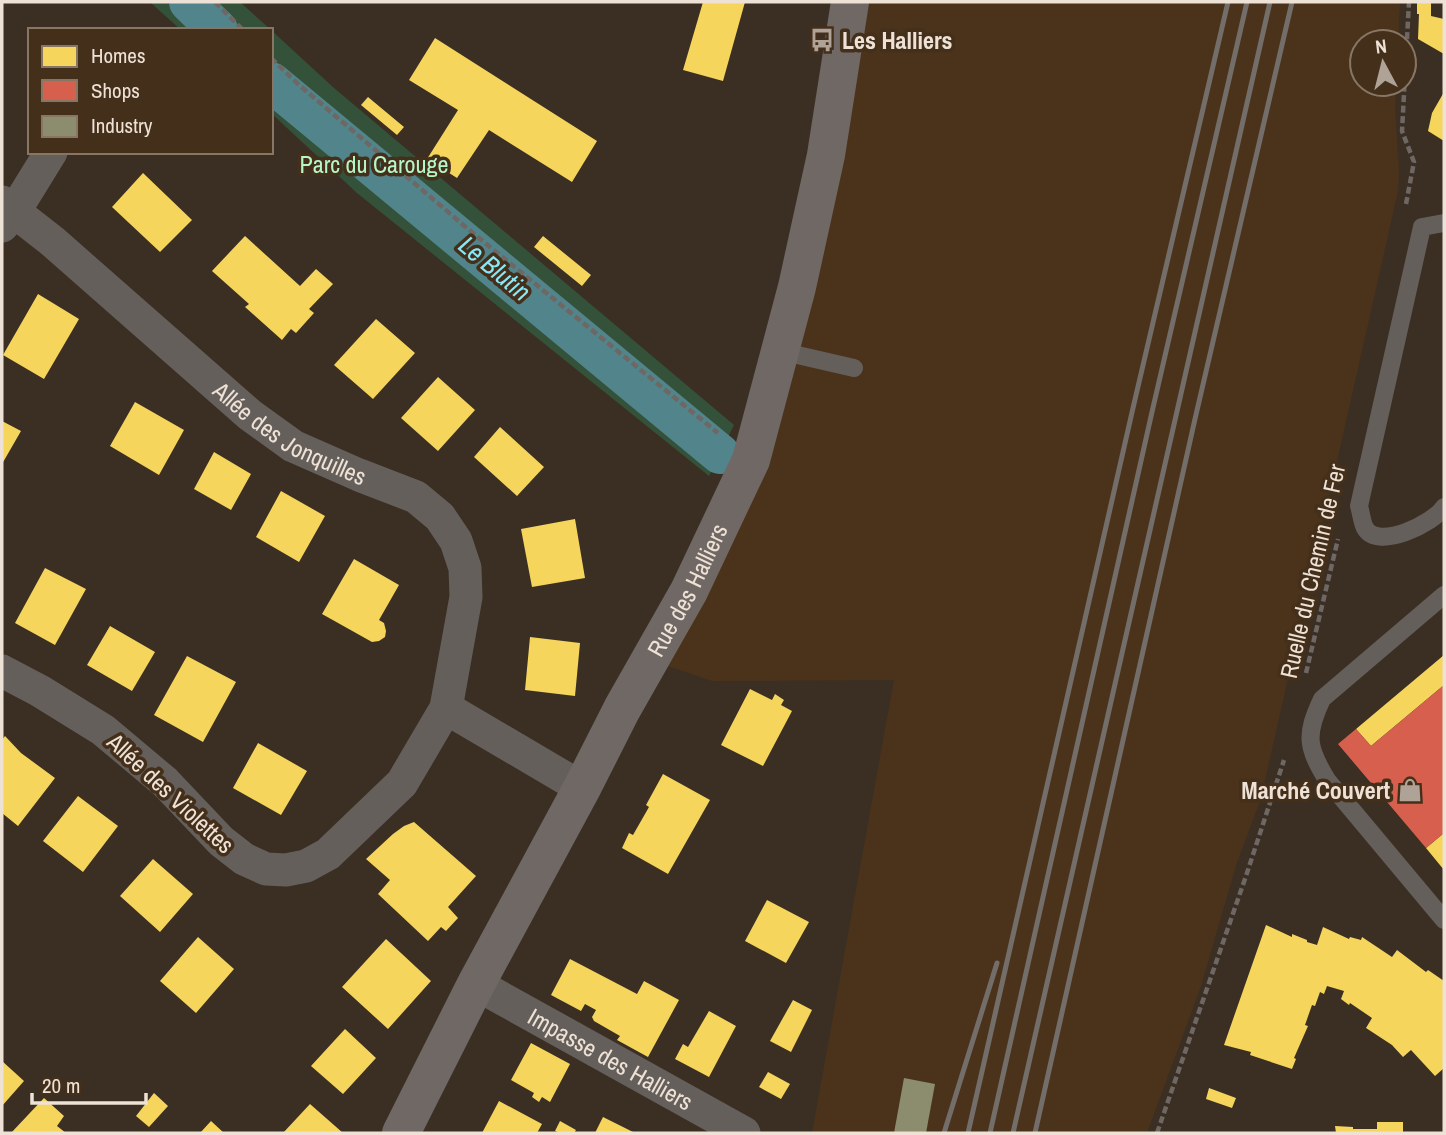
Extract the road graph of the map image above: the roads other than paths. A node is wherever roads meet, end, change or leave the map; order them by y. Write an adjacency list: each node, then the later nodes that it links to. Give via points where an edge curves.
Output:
1 (850, 2): 5 (main road, Rue des Halliers, via 826,155)
2 (50, 154): 3 (street)
3 (6, 213): 10 (street, Allée des Jonquilles, via 72,258 260,423 293,446 416,498 440,517 456,541 465,568 466,597)
4 (1444, 223): 7 (lane, via 1422,226 1359,506 1365,529 1375,536 1394,536 1423,525)
5 (780, 351): 6 (lane); 11 (main road, Rue des Halliers, via 751,460 728,512)
6 (854, 368)
7 (1444, 510)
8 (1444, 595): 12 (lane, via 1322,699 1309,739 1327,780)
9 (2, 671): 10 (street, Allée des Violettes, via 103,730 165,782 221,841 266,869 306,866 328,854 402,783)
10 (446, 708): 11 (street)
11 (582, 788): 13 (main road, Rue des Halliers)
12 (1444, 920)
13 (476, 984): 14 (main road, Rue des Halliers); 15 (street, Impasse des Halliers)
14 (401, 1133)
15 (744, 1133)

